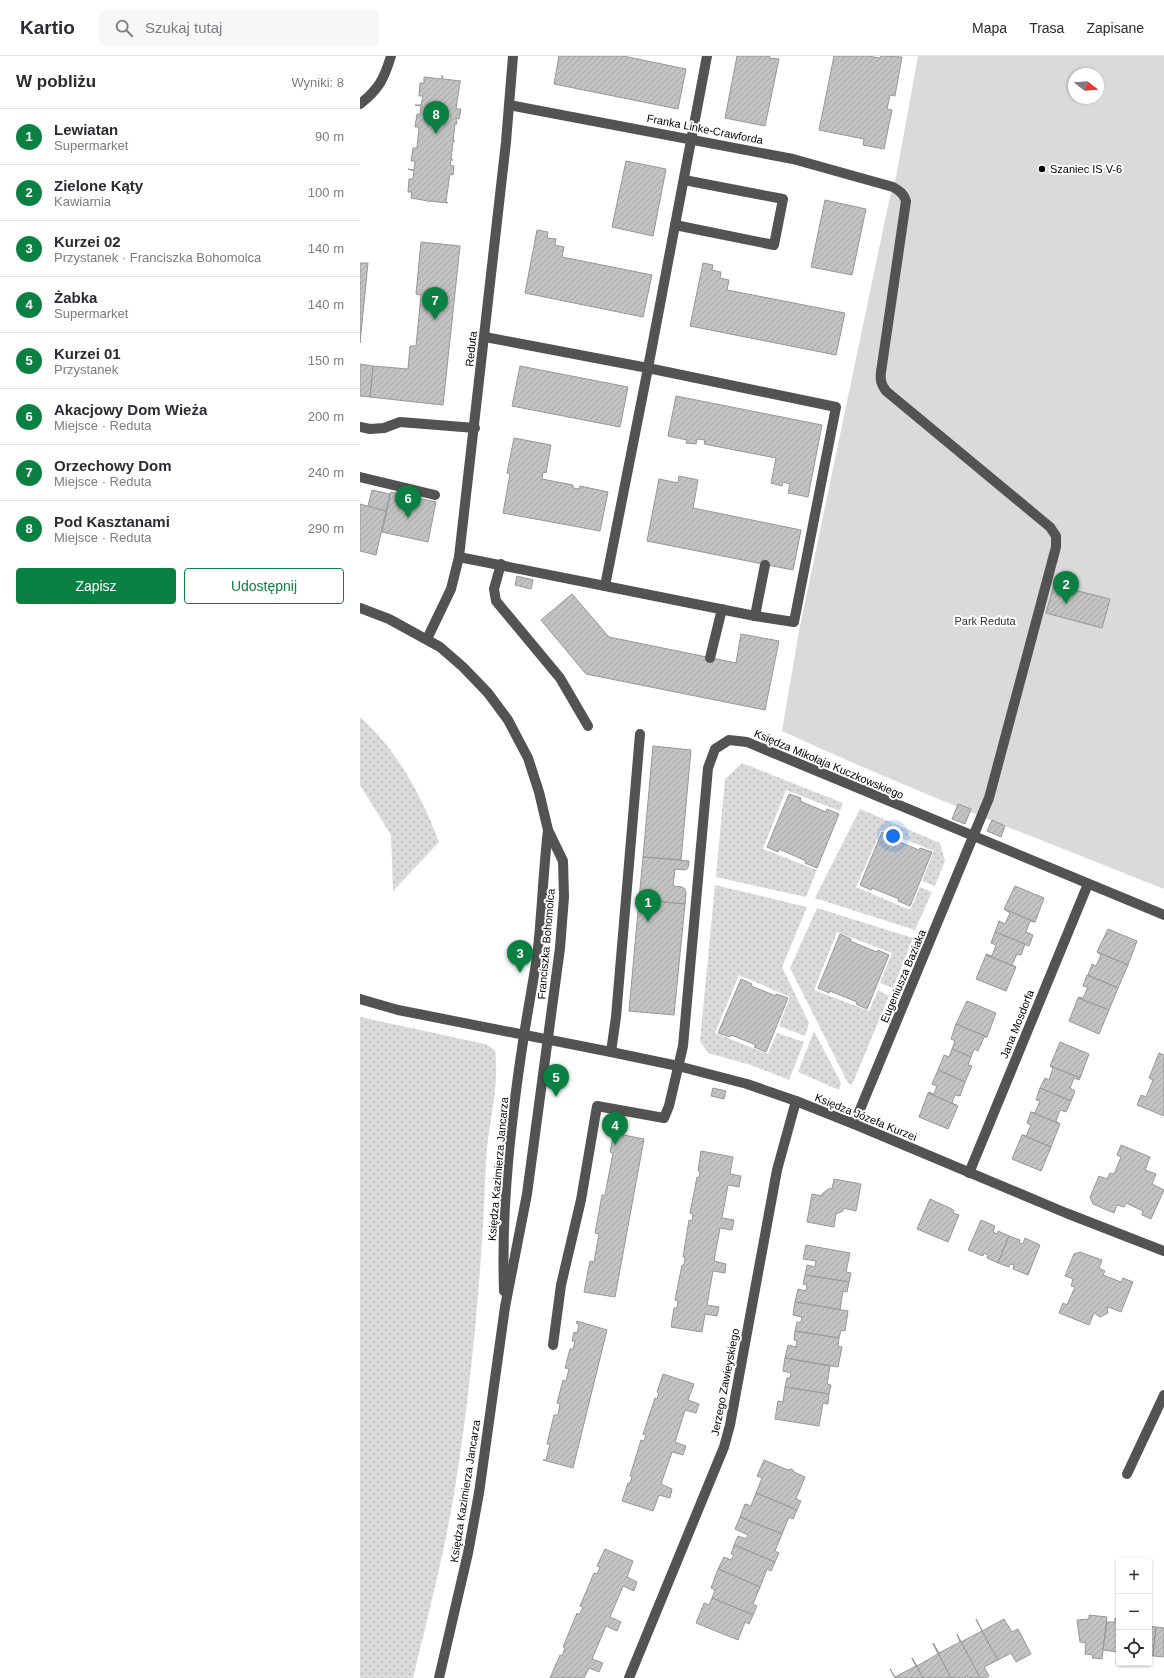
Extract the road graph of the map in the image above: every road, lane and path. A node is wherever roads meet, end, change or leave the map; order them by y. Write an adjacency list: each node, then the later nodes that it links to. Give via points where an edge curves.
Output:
1 (391, 56): 4 (street, via 386,73 374,94)
2 (513, 56): 5 (street, Reduta)
3 (707, 56): 6 (street)
4 (360, 104)
5 (509, 105): 6 (street, Franka Linke-Crawforda); 10 (street, Reduta)
6 (691, 139): 7 (street); 8 (street, Franka Linke-Crawforda, via 793,158)
7 (684, 180): 9 (street); 9 (street, via 783,199 774,245)
8 (893, 187): 28 (street, Eugeniusza Baziaka, via 905,196 906,201 881,372 882,386 1050,527 1056,536 991,792)
9 (675, 225): 11 (street)
10 (485, 337): 11 (street); 13 (street, Reduta)
11 (648, 368): 19 (street); 22 (street, via 836,406 794,622)
12 (360, 427): 13 (street, via 377,429 400,422)
13 (475, 428): 16 (street, Reduta)
14 (360, 478): 15 (street)
15 (435, 495)
16 (459, 557): 17 (street); 23 (street, Reduta, via 451,589)
17 (501, 564): 19 (street); 25 (street, via 494,589 496,601 560,678)
18 (765, 565): 22 (street)
19 (605, 586): 21 (street)
20 (360, 608): 23 (street, Franciszka Bohomolca, via 389,619)
21 (722, 609): 22 (street); 24 (street)
22 (755, 616)
23 (427, 639): 27 (street, Franciszka Bohomolca, via 475,678 508,720 533,772)
24 (710, 658)
25 (588, 726)
26 (640, 734): 34 (street)
27 (548, 830): 32 (street, Franciszka Bohomolca, via 539,936); 33 (street, Franciszka Bohomolca, via 563,861 564,897)
28 (973, 837): 29 (street, Księdza Mikołaja Kuczkowskiego); 35 (street, Księdza Mikołaja Kuczkowskiego, via 747,742 729,740 715,749 708,768 684,1039); 37 (street, Eugeniusza Baziaka)
29 (1088, 884): 30 (street, Księdza Mikołaja Kuczkowskiego); 38 (street, Jana Mosdorfa)
30 (1164, 915)
31 (360, 999): 32 (street, Księdza Józefa Kurzei, via 398,1010)
32 (524, 1035): 33 (street, Księdza Józefa Kurzei); 40 (street, Księdza Kazimierza Jancarza, via 504,1209)
33 (548, 1039): 34 (street, Księdza Józefa Kurzei); 40 (street, Księdza Kazimierza Jancarza, via 527,1194)
34 (611, 1052): 35 (street, Księdza Józefa Kurzei)
35 (678, 1066): 36 (street, Księdza Józefa Kurzei, via 747,1084); 41 (street, Księdza Mikołaja Kuczkowskiego, via 664,1118 597,1106 581,1200 562,1285)
36 (796, 1101): 37 (street, Księdza Józefa Kurzei); 45 (street, Jerzego Zawieyskiego, via 777,1170 724,1447)
37 (854, 1124): 38 (street, Księdza Józefa Kurzei)
38 (969, 1173): 39 (street, Księdza Józefa Kurzei)
39 (1164, 1250)
40 (505, 1307): 44 (street, Księdza Kazimierza Jancarza, via 468,1553)
41 (553, 1345)
42 (1164, 1395): 43 (street)
43 (1127, 1474)
44 (439, 1678)
45 (629, 1678)

